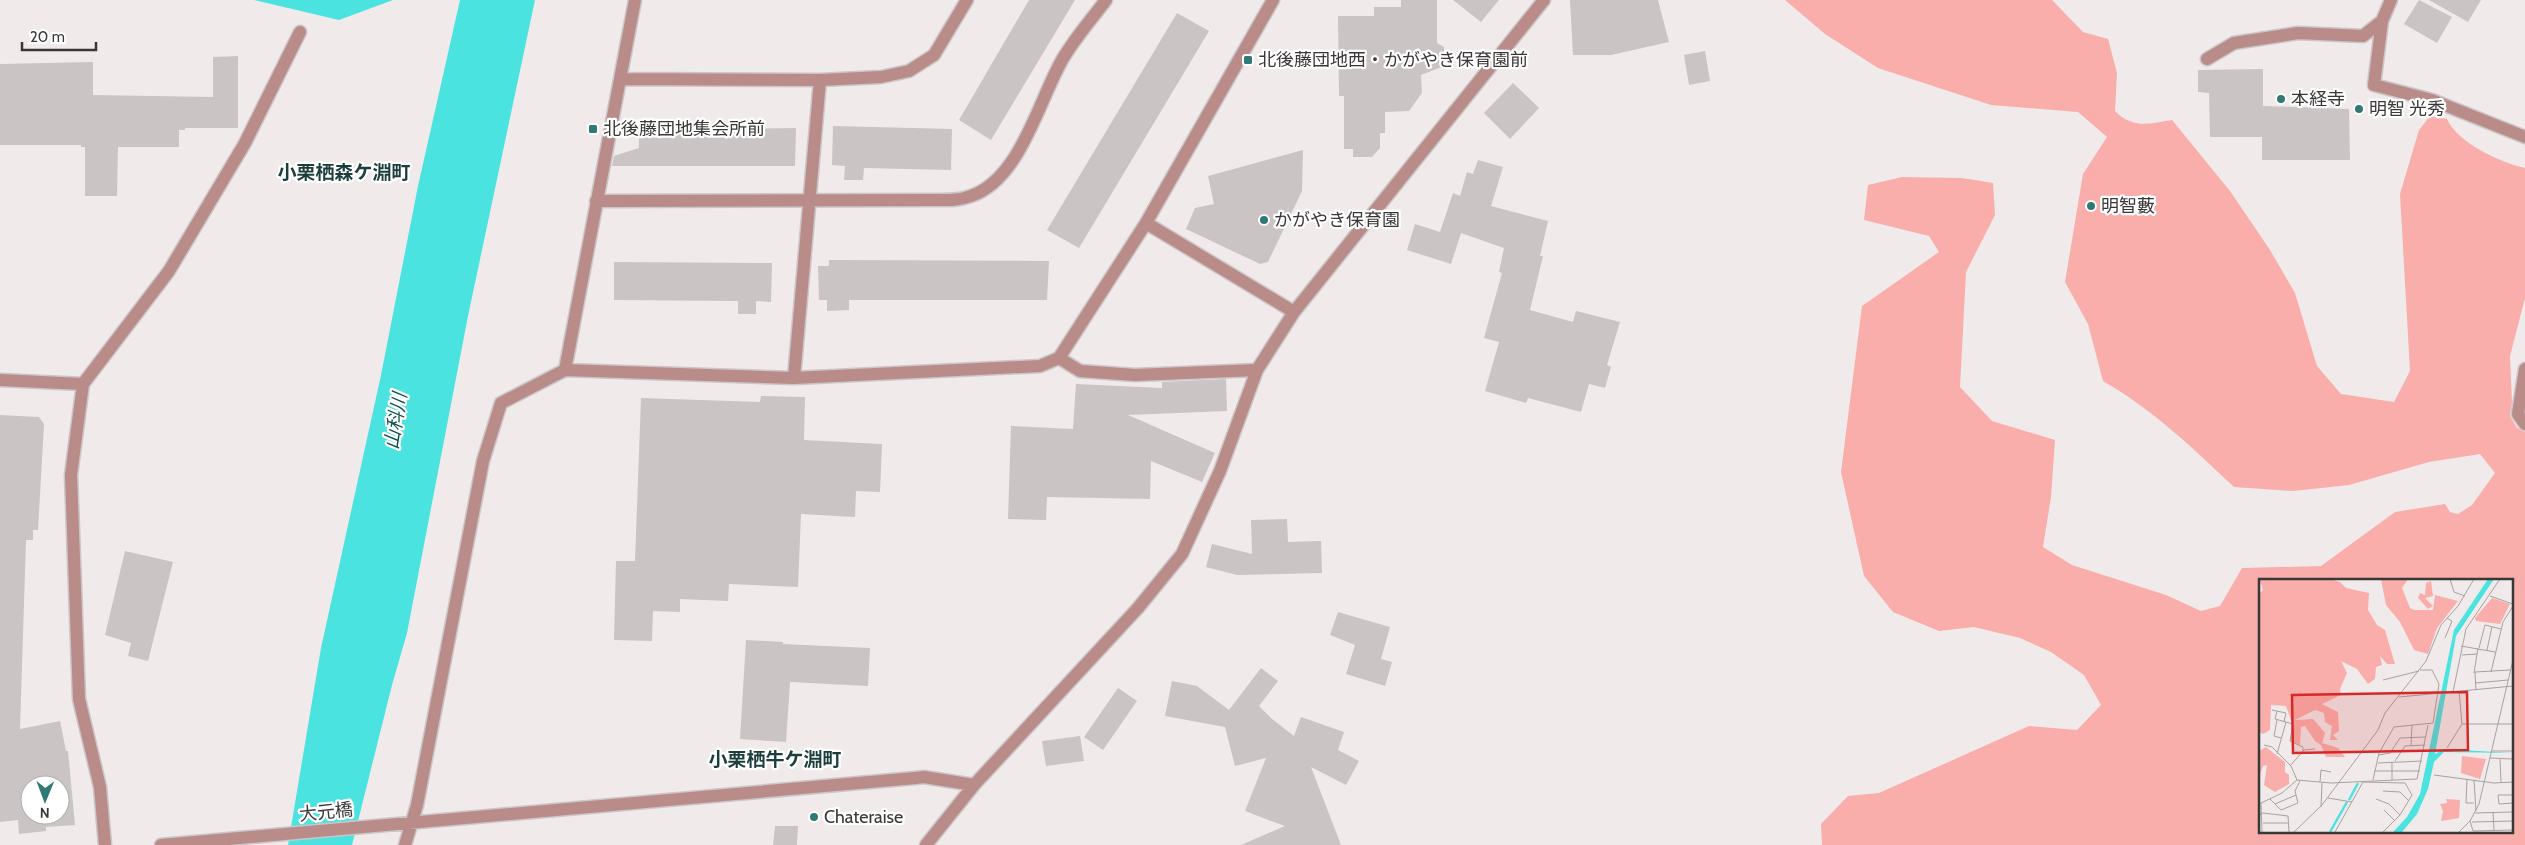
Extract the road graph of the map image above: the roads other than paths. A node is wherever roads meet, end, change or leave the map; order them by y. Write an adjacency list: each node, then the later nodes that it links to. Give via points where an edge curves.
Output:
1 (635, 0): 10 (street)
2 (967, 0): 11 (street, via 934,55 909,72 881,78)
3 (1106, 0): 13 (street, via 1061,61 1021,147 1006,169 988,186 973,196 954,200)
4 (1274, 0): 15 (street)
5 (1544, 0): 16 (street)
6 (2391, 0): 7 (street)
7 (2382, 21): 9 (street, via 2362,36 2298,33 2234,43); 12 (street, via 2374,85 2432,100)
8 (300, 32): 23 (street, via 245,143 169,272)
9 (2207, 60)
10 (620, 79): 11 (street); 14 (street)
11 (820, 80): 13 (street)
12 (2525, 136)
13 (808, 200): 14 (street); 21 (street)
14 (596, 201): 19 (street)
15 (1146, 223): 16 (street); 17 (street)
16 (1294, 312): 20 (street)
17 (1059, 358): 20 (street, via 1080,371 1135,375); 21 (street, via 1040,366)
18 (2525, 369): 24 (street, via 2518,414)
19 (565, 370): 21 (street); 26 (street, via 501,403 483,461)
20 (1257, 370): 25 (street, via 1220,471 1182,554 1138,608)
21 (794, 378)
22 (0, 380): 23 (street)
23 (83, 384): 28 (street, via 71,474 79,699 100,786)
24 (2525, 424)
25 (974, 786): 26 (street, 大元橋, via 924,777); 31 (street)
26 (414, 822): 27 (street, 大元橋); 30 (street)
27 (205, 843): 29 (street, 大元橋)
28 (105, 845)
29 (161, 845)
30 (405, 845)
31 (926, 845)

